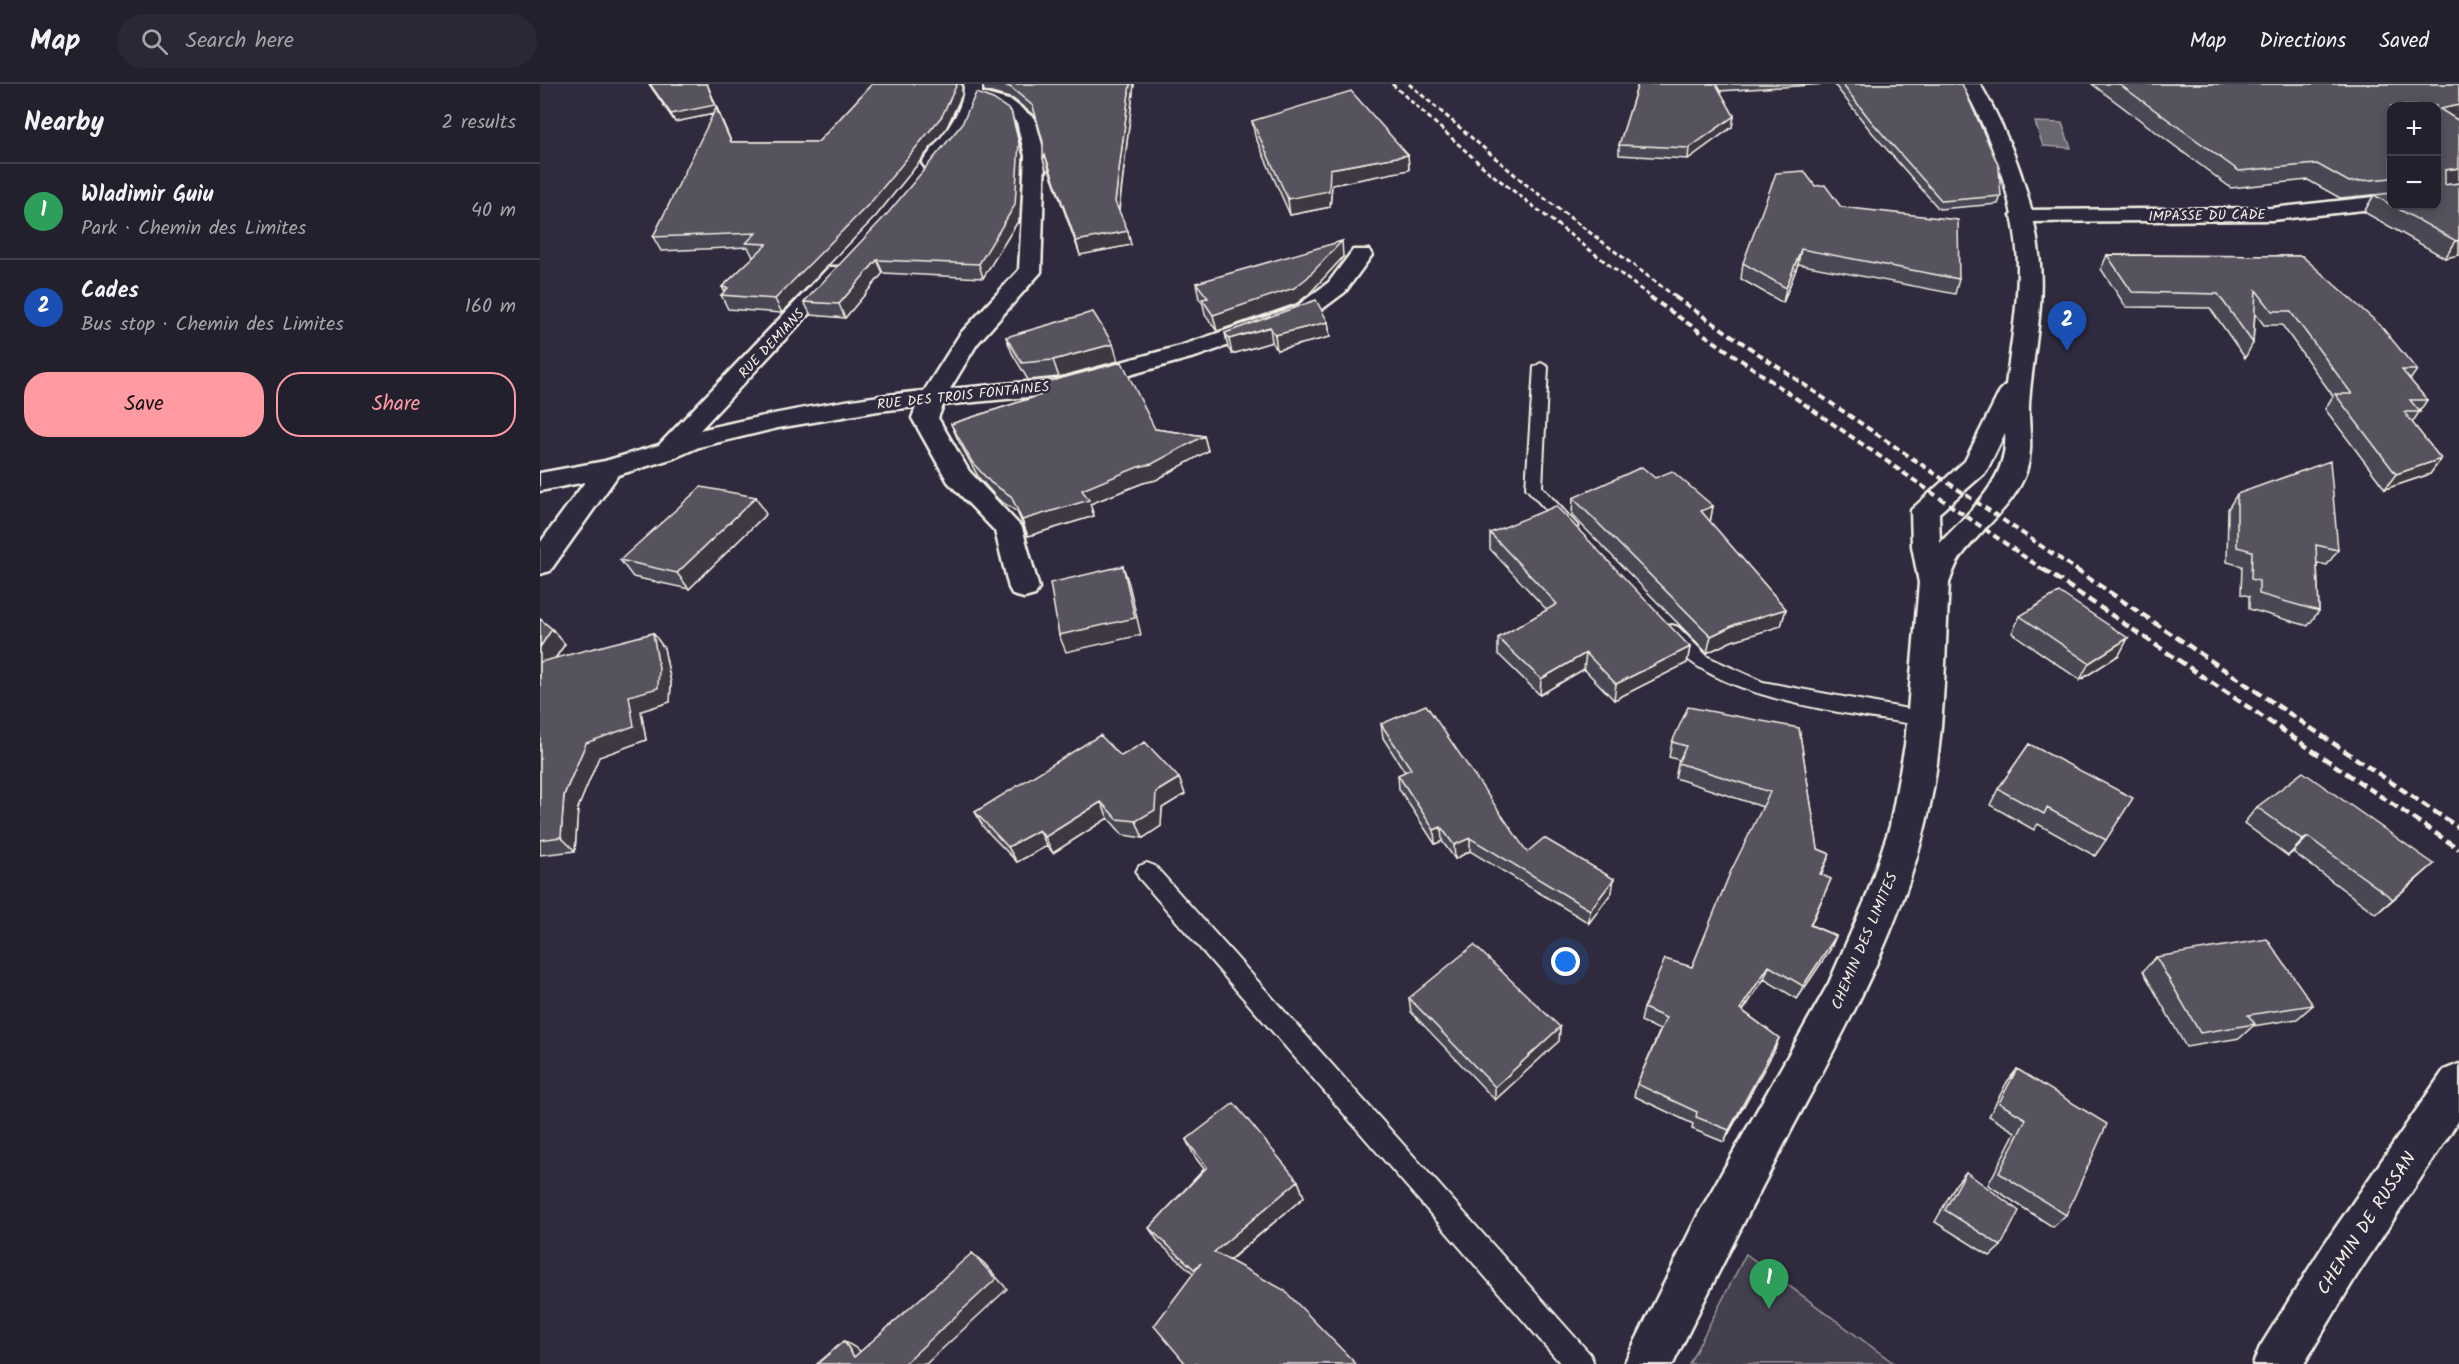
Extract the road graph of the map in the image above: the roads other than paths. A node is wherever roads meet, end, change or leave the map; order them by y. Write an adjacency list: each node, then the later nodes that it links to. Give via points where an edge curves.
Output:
1 (1002, 84): 3 (street)
2 (1971, 84): 6 (street, CHEMIN DES LIMITES, via 1999,141)
3 (973, 89): 4 (street, via 957,131); 11 (street, via 1026,119 1035,156 1030,272 977,326)
4 (922, 176)
5 (2387, 201): 6 (street, IMPASSE DU CADE, via 2272,214)
6 (2022, 216): 10 (street, CHEMIN DES LIMITES, via 2029,265)
7 (853, 255): 12 (street, RUE DEMIANS)
8 (1361, 255): 11 (street, RUE DES TROIS FONTAINES, via 1337,287 1305,311 1189,351 1060,386)
9 (1541, 367): 15 (lane, via 1534,488)
10 (2019, 382): 17 (street, CHEMIN DES LIMITES, via 2019,440 2012,473 1997,499 1946,555); 17 (street, CHEMIN DES LIMITES, via 1976,466 1925,510 1926,546)
11 (932, 398): 12 (street, RUE DES TROIS FONTAINES, via 778,420 690,441); 18 (street, via 925,418 958,476 1008,528)
12 (665, 452): 13 (street, RUE DES TROIS FONTAINES)
13 (608, 470): 14 (street, RUE DES TROIS FONTAINES); 16 (street)
14 (540, 482)
15 (1582, 538)
16 (540, 564)
17 (1934, 583): 20 (street, CHEMIN DES LIMITES)
18 (1024, 588)
19 (1661, 621): 20 (lane, via 1701,662 1759,688)
20 (1924, 719): 24 (street, CHEMIN DES LIMITES, via 1908,826 1885,898 1843,995 1719,1221)
21 (1147, 872): 23 (lane)
22 (2459, 1084): 25 (street, CHEMIN DE RUSSAN, via 2339,1262)
23 (1580, 1364)
24 (1648, 1364)
25 (2277, 1364)

